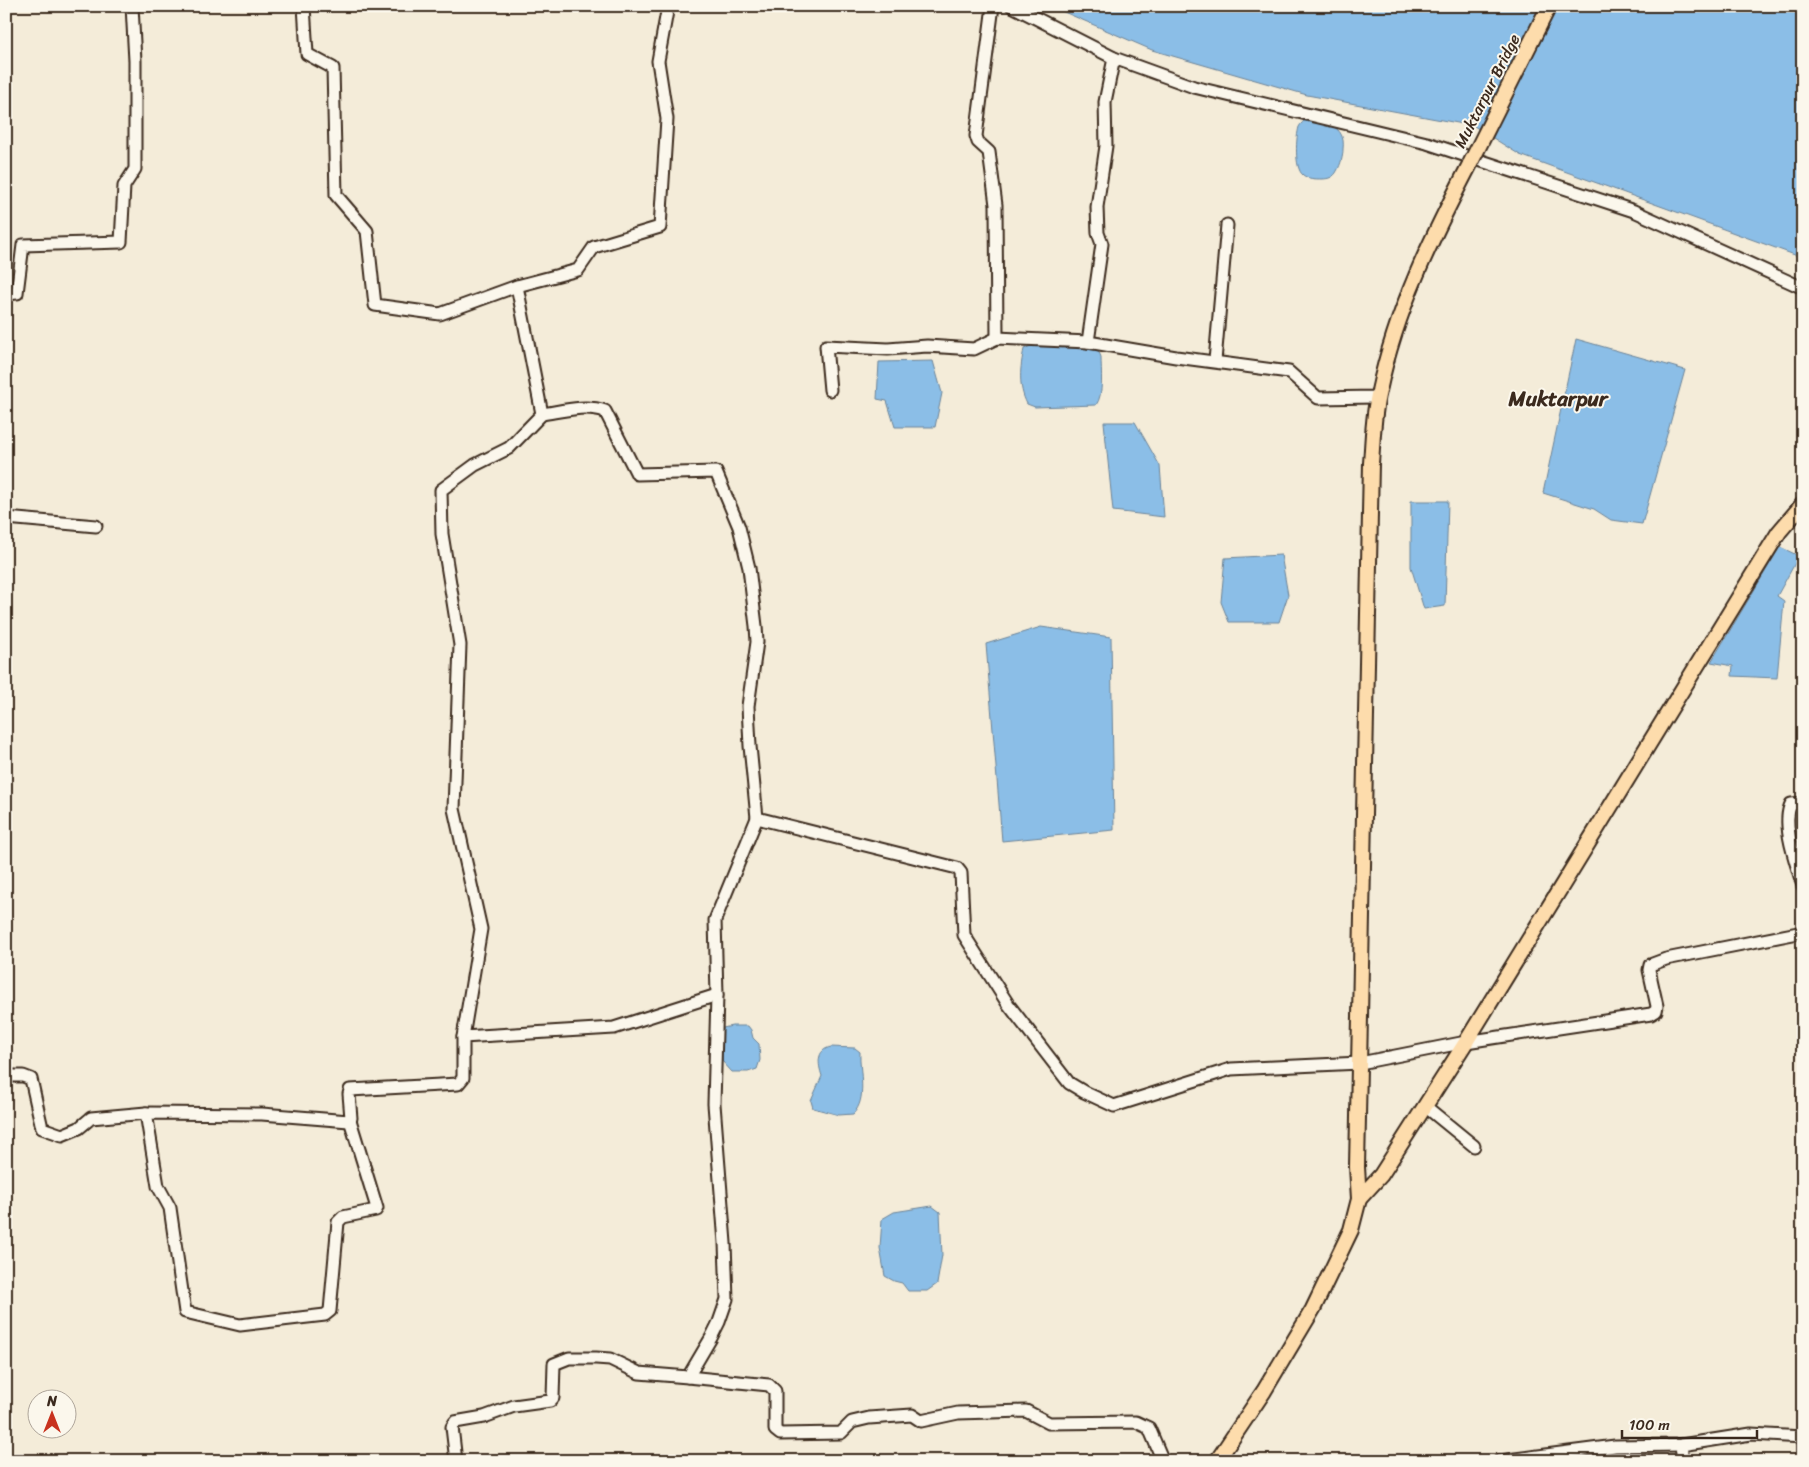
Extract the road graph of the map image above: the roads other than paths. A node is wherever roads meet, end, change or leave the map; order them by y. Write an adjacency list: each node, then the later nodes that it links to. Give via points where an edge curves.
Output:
1 (132, 6): 11 (street, via 136,169 124,186 121,242 22,245 17,293)
2 (304, 6): 9 (street, via 307,54 333,68 336,194 367,231 375,305 440,314)
3 (668, 6): 9 (street, via 658,61 667,119 660,227 594,247 578,270)
4 (993, 6): 12 (street, via 976,136 989,152 996,205)
5 (1012, 6): 7 (street)
6 (1549, 6): 16 (main road, Muktarpur Bridge, bridge, via 1413,280)
7 (1114, 58): 10 (street, via 1194,86 1427,143 1634,211); 13 (street, via 1105,102 1106,146 1097,207 1102,244)
8 (1227, 226): 14 (street)
9 (518, 286): 17 (street)
10 (1803, 288)
11 (6, 294)
12 (997, 338): 13 (street); 15 (street, via 974,349 826,346)
13 (1088, 342): 14 (street)
14 (1215, 361): 16 (street, via 1245,368 1289,372 1318,398 1374,397)
15 (830, 390)
16 (1378, 392): 28 (main road, Muktarpur Bridge, via 1372,463)
17 (542, 414): 22 (street, via 577,408 605,411 637,474 716,472 739,527 749,568 756,626 757,642 748,706); 26 (street, via 509,448 475,464 441,490 442,534 460,645 454,809 481,929)
18 (1803, 504): 27 (main road, via 1779,532)
19 (6, 518): 20 (street)
20 (96, 526)
21 (1803, 803): 23 (street, via 1791,804 1787,819)
22 (757, 818): 25 (street, via 715,920); 28 (street, via 957,868 962,873 964,935 1008,1004 1069,1083 1114,1106 1231,1069)
23 (1803, 886)
24 (1803, 932): 27 (street, via 1650,965 1657,1006 1656,1012 1651,1014)
25 (717, 995): 26 (street, via 614,1028); 35 (street, via 714,1104 727,1299 719,1322)
26 (463, 1037): 32 (street, via 463,1078 458,1084 350,1090)
27 (1466, 1042): 28 (street); 30 (main road)
28 (1360, 1064): 34 (main road, Muktarpur Bridge)
29 (6, 1076): 31 (street, via 32,1078 42,1128 62,1136 91,1118)
30 (1425, 1106): 33 (street); 34 (main road, via 1381,1175)
31 (146, 1113): 32 (street, via 262,1114); 32 (street, via 158,1186 170,1208 186,1312 240,1325 330,1312 338,1222 343,1217 377,1208)
32 (350, 1120)
33 (1474, 1146)
34 (1359, 1199): 40 (main road, via 1351,1230 1313,1309)
35 (688, 1377): 38 (street, via 639,1373 610,1359 569,1358 554,1364 553,1398 550,1401 514,1406 484,1417 455,1422 452,1427); 39 (street, via 769,1385 775,1391 775,1430 784,1435 841,1433 852,1422 869,1418 912,1415 921,1421 958,1413 1026,1410 1049,1423 1136,1422 1149,1428)
36 (1803, 1437): 37 (street, via 1751,1434)
37 (1681, 1445): 41 (street, via 1615,1446); 42 (street)
38 (456, 1461)
39 (1163, 1461)
40 (1217, 1461)
41 (1499, 1461)
42 (1683, 1461)

